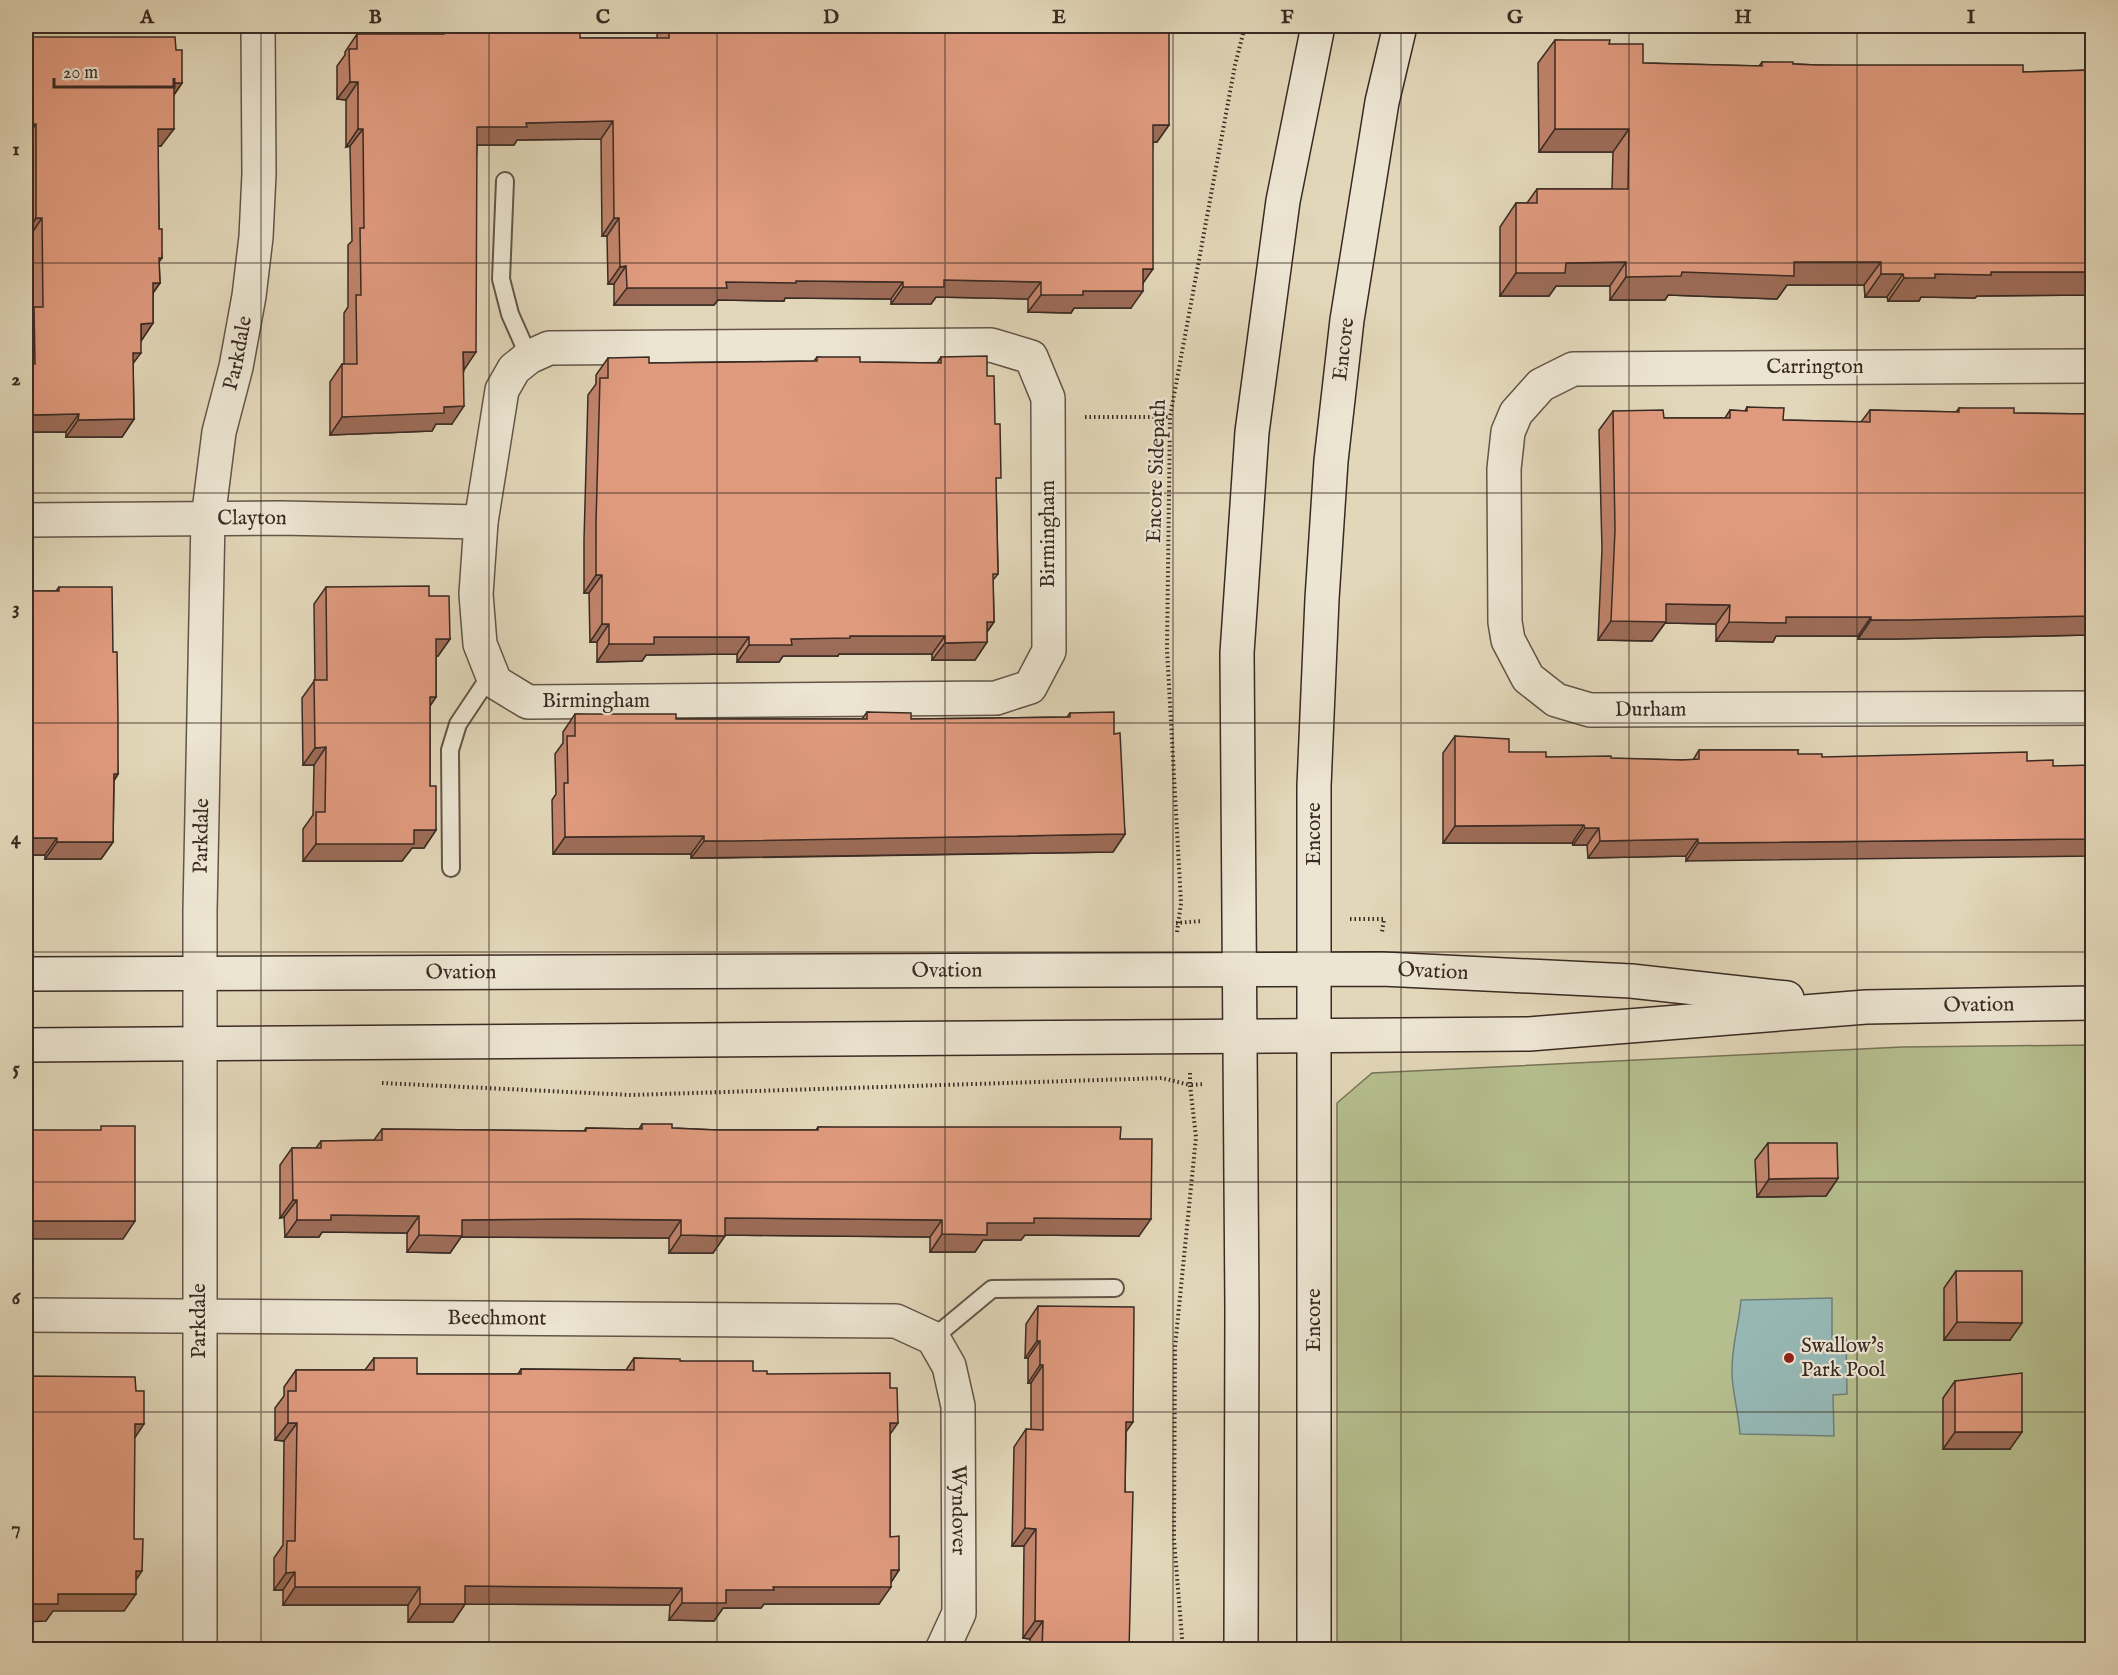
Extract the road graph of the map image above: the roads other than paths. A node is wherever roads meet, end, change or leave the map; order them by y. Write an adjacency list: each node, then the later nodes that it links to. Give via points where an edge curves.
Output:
1 (258, 26): 8 (street, Parkdale, via 256,237 236,367 219,432)
2 (1318, 26): 15 (street, via 1283,201 1252,432 1238,653)
3 (1400, 26): 14 (street, Encore, via 1382,102 1348,309 1331,461 1314,786)
4 (505, 181): 5 (lane, via 501,279 510,314)
5 (529, 357): 10 (street, Birmingham, via 514,369 502,390); 11 (street, Birmingham, via 549,348 991,345 1031,357 1048,398 1049,651 1030,687 996,698 528,702 495,682)
6 (2092, 366): 7 (street, Carrington, via 1587,368 1565,372)
7 (1541, 385): 12 (street, Durham, via 1515,415 1506,442 1505,622 1508,640 1526,675 1556,700 1590,710)
8 (208, 519): 9 (street, Clayton); 10 (street, Clayton); 16 (street, Parkdale)
9 (26, 520)
10 (481, 522): 11 (street, Birmingham, via 476,594 480,644)
11 (492, 673): 13 (lane, via 458,724 450,750)
12 (2092, 708)
13 (452, 868)
14 (1315, 970): 15 (street, Ovation); 19 (street, Ovation, via 1382,969 1630,981); 20 (street, Encore)
15 (1238, 971): 16 (street, Ovation); 21 (street)
16 (201, 972): 17 (street, Ovation); 23 (street, Parkdale)
17 (26, 974)
18 (2092, 1003): 19 (street, Ovation)
19 (1866, 1007): 20 (street, Ovation, via 1529,1034)
20 (1314, 1035): 21 (street, Ovation); 31 (street, Encore)
21 (1239, 1036): 23 (street, Ovation); 30 (street)
22 (26, 1044): 23 (street, Ovation)
23 (200, 1045): 26 (street, Parkdale)
24 (1115, 1288): 27 (lane, via 992,1289)
25 (26, 1315): 26 (street, Beechmont)
26 (199, 1316): 27 (street, Beechmont, via 896,1321); 28 (street, Parkdale)
27 (933, 1338): 29 (street, Wyndover, via 949,1366 958,1406 959,1613)
28 (200, 1650)
29 (942, 1650)
30 (1241, 1650)
31 (1314, 1650)

